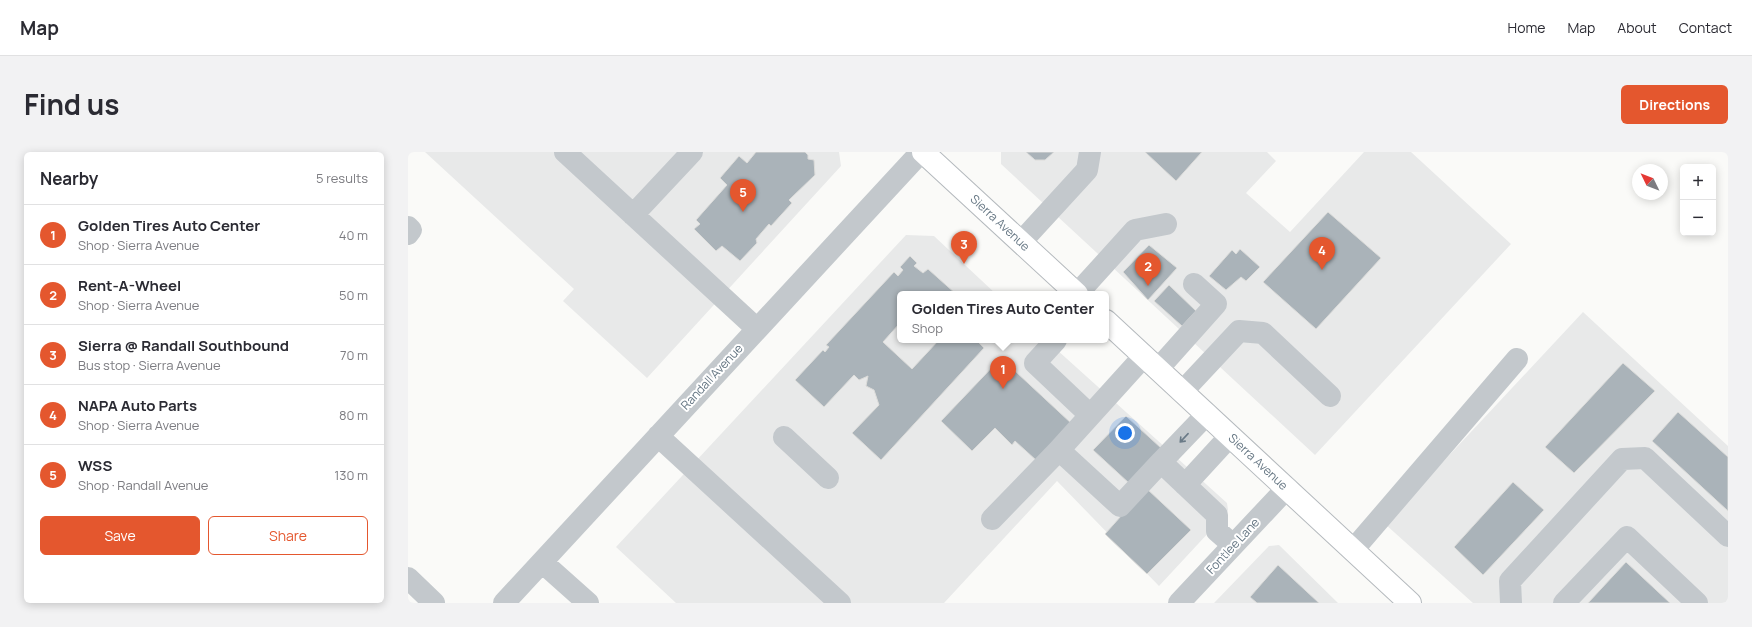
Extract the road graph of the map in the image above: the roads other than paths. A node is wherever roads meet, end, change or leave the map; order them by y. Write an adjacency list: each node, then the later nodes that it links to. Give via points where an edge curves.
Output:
1 (565, 152): 5 (street)
2 (692, 152): 5 (street)
3 (922, 152): 9 (main road, Sierra Avenue); 14 (street, Randall Avenue)
4 (1090, 152): 9 (street, via 1087,170)
5 (633, 215): 14 (street)
6 (1166, 224): 12 (street, via 1135,230)
7 (408, 227): 8 (street, via 411,230)
8 (408, 234)
9 (1021, 242): 11 (main road, Sierra Avenue)
10 (1194, 284): 17 (street, via 1216,304)
11 (1074, 291)
12 (1080, 291)
13 (1109, 324): 17 (main road, Sierra Avenue)
14 (756, 329): 22 (street, Randall Avenue)
15 (1053, 343): 21 (street, via 1035,363)
16 (1517, 359): 33 (street)
17 (1151, 362): 18 (main road, Sierra Avenue); 21 (street)
18 (1182, 392): 19 (street, via 1239,331 1264,333); 20 (main road, Sierra Avenue)
19 (1330, 396)
20 (1207, 414): 24 (main road, Sierra Avenue); 26 (street, one-way to 26)
21 (1090, 415): 25 (street)
22 (658, 436): 34 (street, Randall Avenue); 39 (street)
23 (784, 436): 27 (street)
24 (1230, 436): 28 (street); 29 (main road, Sierra Avenue)
25 (1059, 450): 26 (street, via 1120,506); 30 (street)
26 (1161, 462): 28 (street)
27 (828, 478)
28 (1185, 485): 32 (street, via 1216,515 1217,531)
29 (1287, 488): 32 (street, Fontlee Lane); 33 (main road, Sierra Avenue)
30 (992, 520)
31 (1728, 536): 42 (street, via 1645,458 1622,459 1510,581)
32 (1233, 546): 40 (street, Fontlee Lane)
33 (1353, 550): 41 (main road, Sierra Avenue)
34 (542, 562): 37 (street, Randall Avenue); 38 (street)
35 (408, 578): 36 (street)
36 (434, 603)
37 (504, 603)
38 (588, 603)
39 (840, 603)
40 (1179, 603)
41 (1410, 603)
42 (1511, 603)
43 (1564, 603): 44 (street, via 1627,537)
44 (1697, 603)

